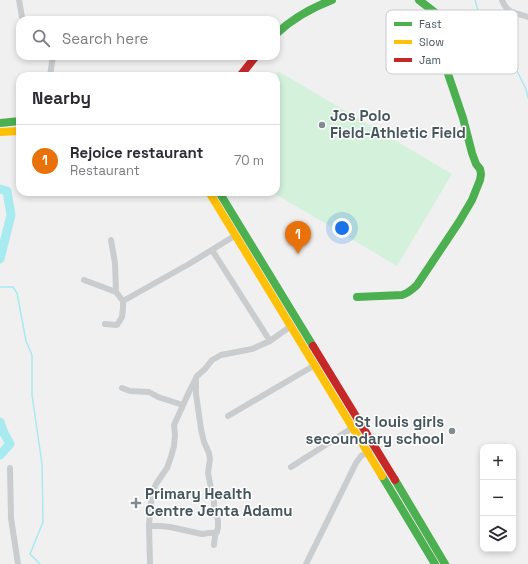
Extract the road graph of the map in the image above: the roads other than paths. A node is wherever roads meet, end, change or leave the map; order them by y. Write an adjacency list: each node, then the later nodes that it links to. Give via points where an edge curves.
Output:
1 (20, 0): 8 (street)
2 (332, 0): 10 (main road, via 303,13)
3 (419, 0): 5 (main road)
4 (502, 0): 6 (street)
5 (432, 10)
6 (508, 10)
7 (518, 14): 9 (street)
8 (22, 16)
9 (528, 17)
10 (280, 31)
11 (52, 60): 13 (street)
12 (253, 60): 14 (main road)
13 (51, 72)
14 (243, 72)
15 (449, 74): 27 (main road, via 472,153 481,174 472,200 412,291 402,295)
16 (16, 121): 17 (main road)
17 (0, 122)
18 (16, 131): 19 (main road)
19 (0, 132)
20 (212, 196): 22 (main road)
21 (221, 196): 38 (main road)
22 (236, 235): 24 (street); 30 (main road)
23 (110, 240): 26 (street, via 115,263)
24 (212, 250): 28 (street); 31 (street)
25 (84, 280): 26 (street)
26 (116, 292): 28 (street)
27 (357, 297)
28 (122, 301): 29 (street, via 124,308 117,325)
29 (105, 324)
30 (291, 326): 31 (street); 32 (main road)
31 (270, 341): 33 (street, via 252,350 221,355 212,360)
32 (315, 365): 36 (street); 37 (main road)
33 (196, 379): 35 (street); 42 (street, via 201,429 210,459 208,473 214,494)
34 (122, 388): 35 (street, via 149,392)
35 (183, 405): 41 (street, via 174,425 172,457 152,494)
36 (228, 416)
37 (352, 428): 38 (main road); 39 (street)
38 (371, 449): 46 (street, via 356,463); 47 (main road); 48 (main road)
39 (291, 467)
40 (10, 468): 44 (street, via 10,518)
41 (150, 526): 42 (street, via 170,527 202,534); 45 (street)
42 (217, 532): 43 (street)
43 (214, 545)
44 (18, 564)
45 (150, 564)
46 (306, 564)
47 (435, 564)
48 (445, 564)

